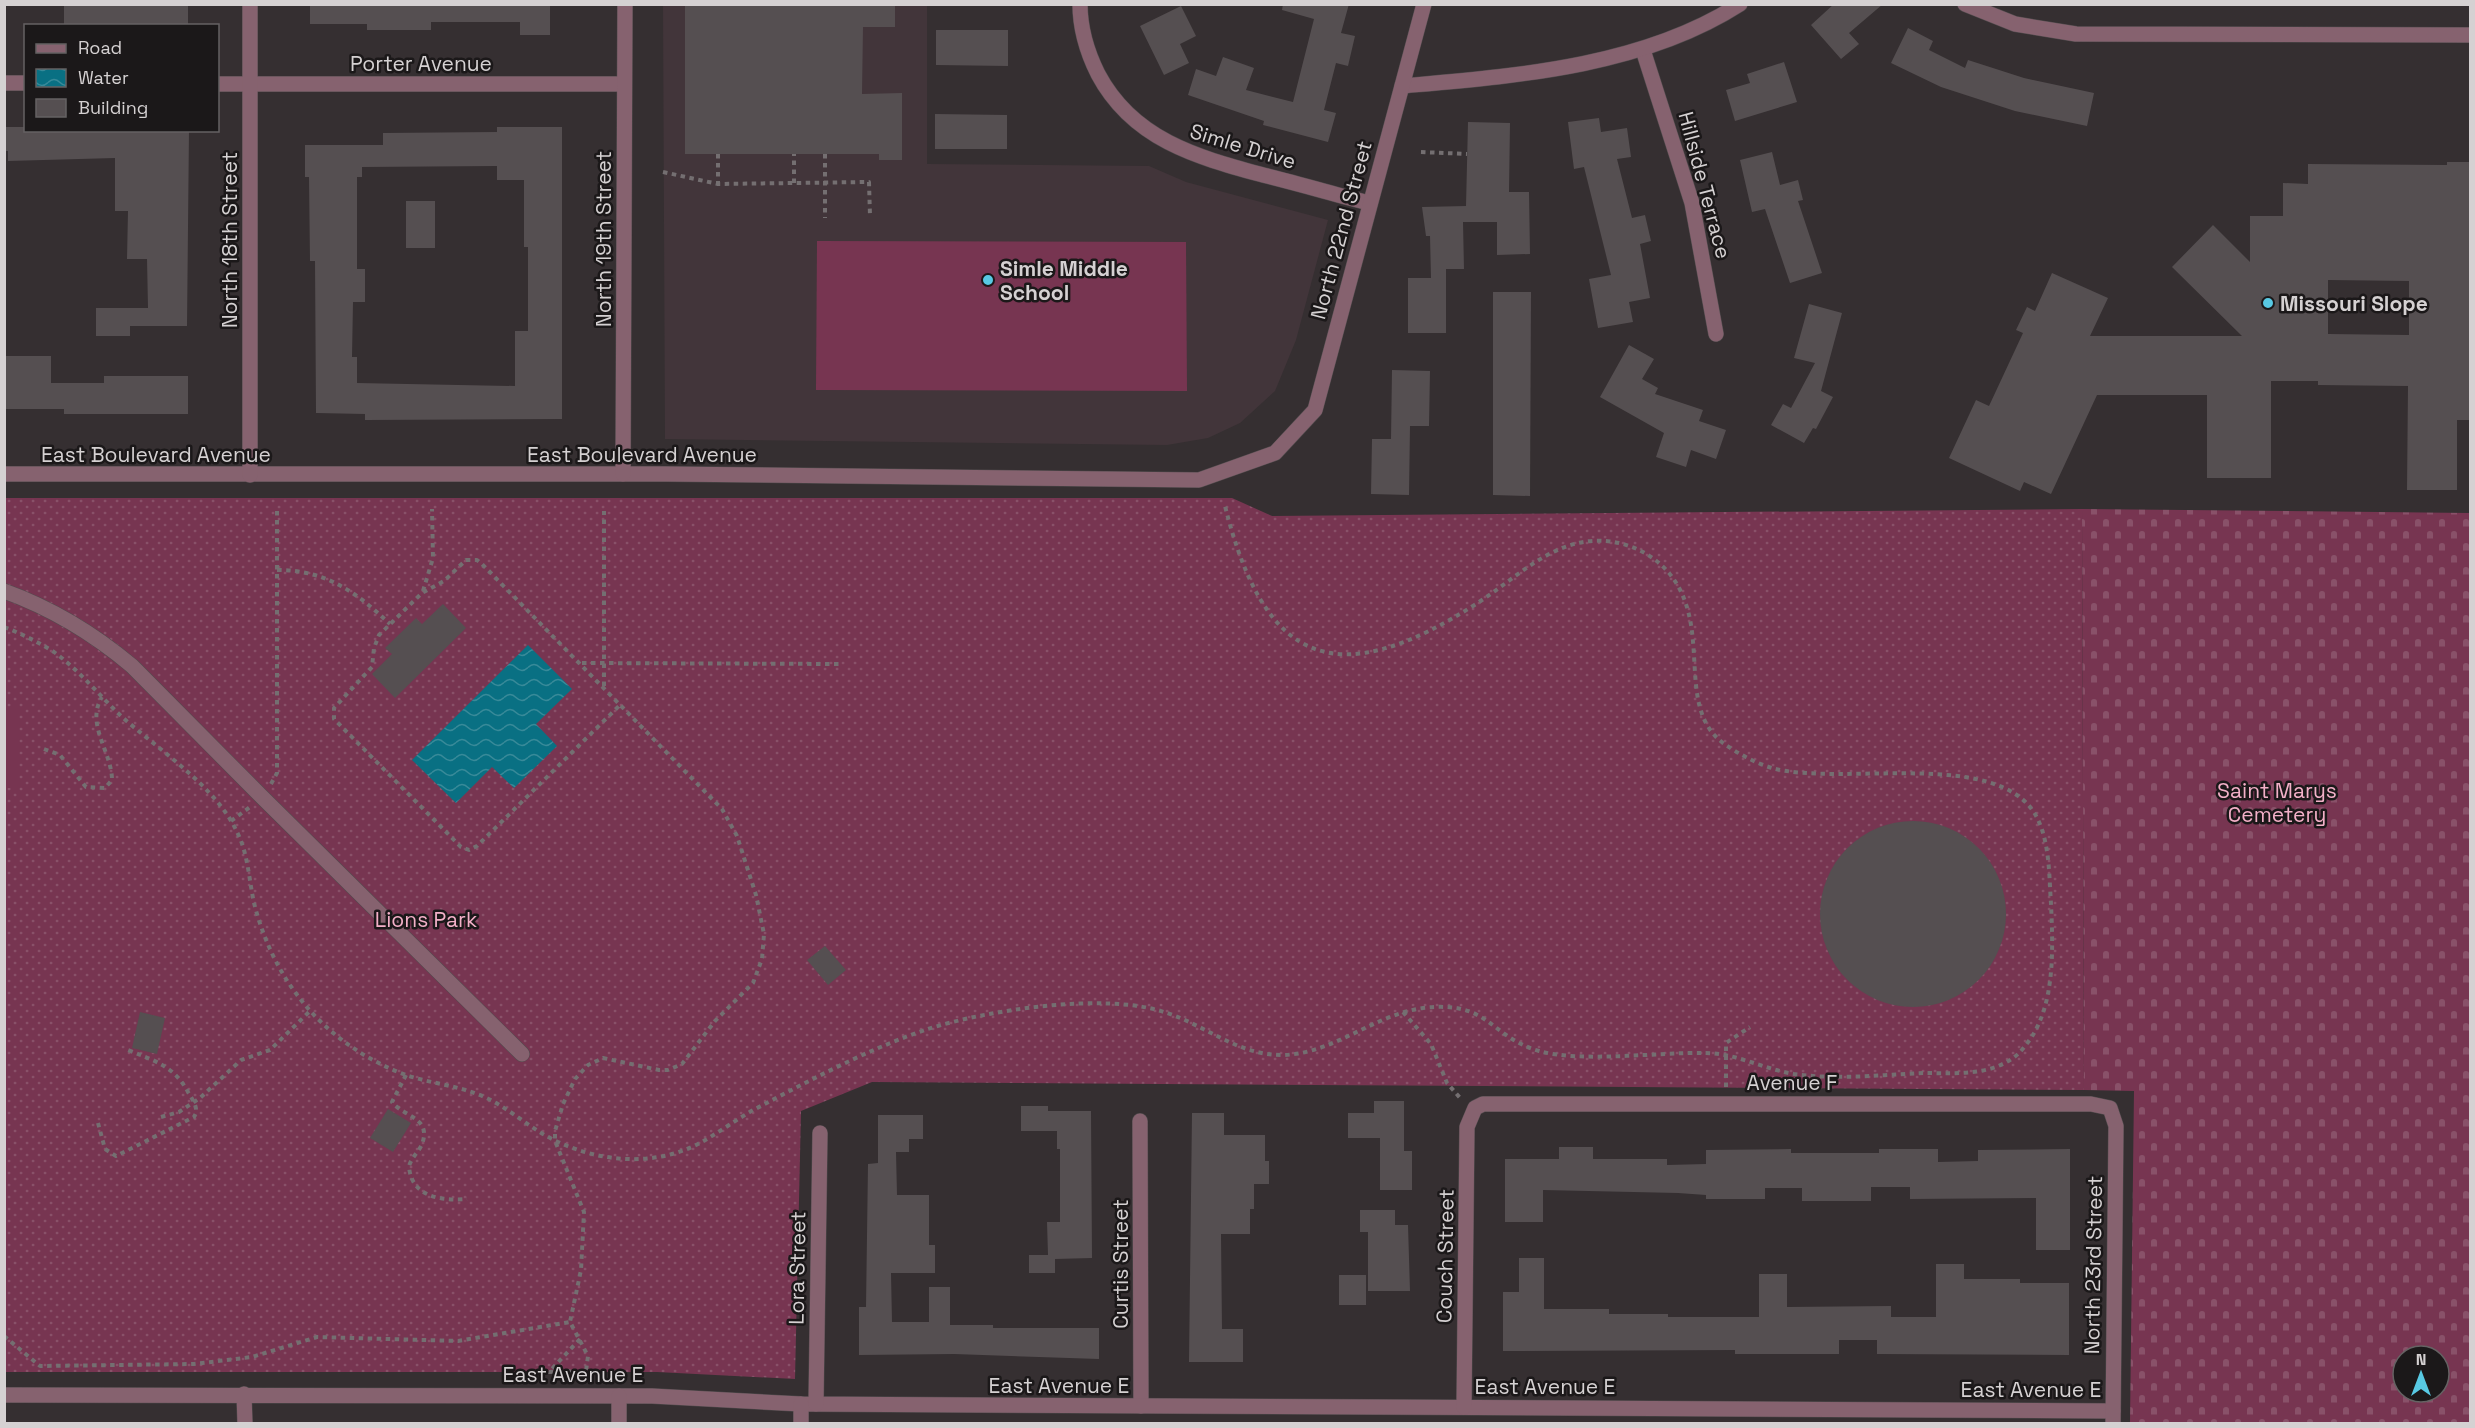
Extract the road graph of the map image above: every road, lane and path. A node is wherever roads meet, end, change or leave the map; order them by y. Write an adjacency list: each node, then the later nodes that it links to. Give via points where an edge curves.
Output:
1 (250, 4): 12 (street, North 18th Street)
2 (625, 4): 13 (street, North 19th Street)
3 (1080, 4): 24 (street, Simle Drive, via 1086,47 1102,80 1123,111 1156,138 1202,159)
4 (1424, 4): 14 (street, North 22nd Street)
5 (1740, 4): 8 (street, via 1702,26)
6 (1965, 4): 7 (street, via 2015,24 2076,34)
7 (2470, 35)
8 (1643, 50): 14 (street, via 1576,64); 27 (street, Hillside Terrace, via 1692,203)
9 (4, 83): 10 (street)
10 (24, 83)
11 (219, 84): 12 (street, Porter Avenue)
12 (251, 84): 13 (street, Porter Avenue); 31 (street, North 18th Street)
13 (624, 84): 30 (street, North 19th Street)
14 (1402, 86): 24 (street, North 22nd Street)
15 (1421, 152): 19 (path)
16 (718, 154): 23 (path)
17 (794, 154): 21 (path)
18 (825, 154): 22 (path)
19 (1467, 154)
20 (663, 172): 23 (path)
21 (794, 183): 22 (path); 23 (path)
22 (825, 183): 25 (path, via 869,182); 26 (path)
23 (718, 184)
24 (1369, 203): 28 (street, North 22nd Street, via 1315,410)
25 (870, 216)
26 (825, 218)
27 (1716, 334)
28 (1275, 453): 30 (street, East Boulevard Avenue, via 1199,480)
29 (4, 474): 31 (street, East Boulevard Avenue)
30 (623, 474): 31 (street, East Boulevard Avenue)
31 (250, 475)
32 (1224, 506): 55 (path, via 1246,574 1265,610 1292,638 1319,651 1351,653 1395,645 1450,620 1550,551 1584,542 1620,543 1654,560 1680,590 1693,627 1700,711 1704,723 1723,743 1773,768 1846,775 1952,775 1994,783 2024,800 2042,831 2046,851 2051,962 2042,1015 2031,1040 2013,1059 1975,1072 1820,1076 1774,1070)
33 (277, 509): 36 (path)
34 (432, 509): 38 (path, via 433,558)
35 (604, 511): 42 (path)
36 (277, 570): 39 (path, via 303,571 336,581); 48 (path, via 277,773)
37 (4, 591): 48 (street, via 50,610 109,647 145,677)
38 (422, 593): 39 (path); 41 (path, via 444,581 466,560 477,560)
39 (390, 624): 46 (path, via 376,641 372,667 334,708 333,716 465,849 477,846)
40 (4, 627): 45 (path, via 51,650)
41 (581, 663): 42 (path); 44 (path)
42 (603, 664): 43 (path); 44 (path)
43 (841, 664)
44 (603, 686): 46 (path)
45 (102, 697): 47 (path, via 96,707 97,727 112,771 112,780 105,788 86,787 60,755); 49 (path, via 199,785)
46 (621, 704): 65 (path, via 722,809 733,827 759,906 764,934 762,959 759,973 747,992 715,1021 682,1064 659,1070 603,1058 588,1065 575,1079 563,1104)
47 (44, 749)
48 (261, 796): 49 (path); 54 (street)
49 (231, 821): 50 (path, via 242,845 269,949)
50 (310, 1011): 56 (path, via 349,1046); 57 (path, via 270,1050 234,1065)
51 (1402, 1012): 55 (path, via 1431,1007 1466,1009 1530,1048 1560,1054); 59 (path, via 1431,1044 1451,1090); 65 (path, via 1332,1044 1286,1055 1252,1051 1174,1015 1141,1006 1076,1005 1003,1014 937,1026 904,1038 764,1104 674,1154 625,1160)
52 (1750, 1027): 55 (path, via 1726,1044)
53 (128, 1050): 57 (path, via 173,1071)
54 (522, 1054)
55 (1725, 1054): 58 (path)
56 (406, 1075): 65 (path, via 488,1098); 66 (path, via 392,1102 424,1128 423,1142 409,1166 412,1179 433,1198)
57 (194, 1102): 61 (path); 63 (path, via 194,1117 116,1156 105,1149)
58 (1726, 1103): 59 (street, Avenue F, via 1494,1103); 60 (street, Avenue F, via 2091,1104)
59 (1475, 1108): 77 (street, Couch Street, via 1467,1127)
60 (2110, 1108): 78 (street, North 23rd Street, via 2115,1126)
61 (161, 1117)
62 (1140, 1121): 76 (street, Curtis Street)
63 (98, 1123)
64 (820, 1133): 75 (street, Lora Street)
65 (555, 1141): 67 (path, via 584,1212 581,1270)
66 (467, 1199)
67 (570, 1322): 68 (path, via 458,1341 318,1337 252,1357 176,1365 40,1366); 69 (path)
68 (4, 1336)
69 (580, 1339): 70 (path, via 588,1356); 70 (path, via 549,1372 568,1371)
70 (586, 1378): 73 (path)
71 (4, 1395): 72 (street, East Avenue E)
72 (244, 1395): 73 (street, East Avenue E); 79 (street)
73 (574, 1396): 74 (street, East Avenue E)
74 (619, 1396): 75 (street, East Avenue E); 80 (street)
75 (808, 1404): 76 (street, East Avenue E); 81 (street, Lora Street)
76 (1141, 1406): 77 (street, East Avenue E)
77 (1464, 1407): 78 (street, East Avenue E)
78 (2113, 1417)
79 (245, 1424)
80 (619, 1424)
81 (801, 1424)

